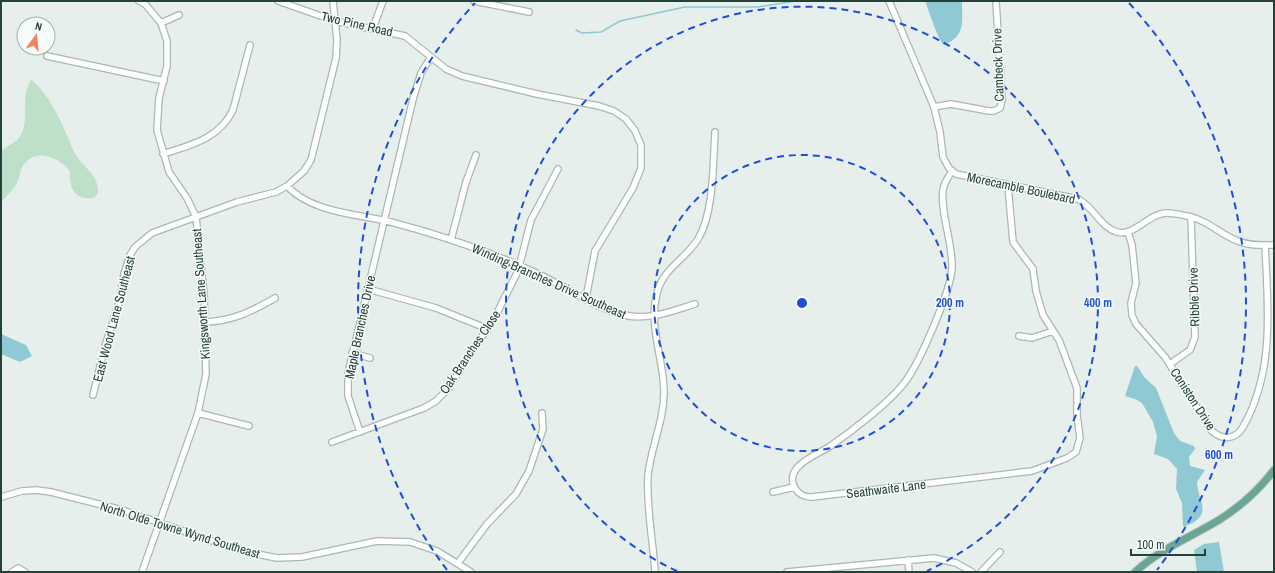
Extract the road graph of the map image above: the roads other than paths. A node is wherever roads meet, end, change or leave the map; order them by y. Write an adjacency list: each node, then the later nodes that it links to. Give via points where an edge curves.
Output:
1 (140, 1): 11 (street, Kingsworth Lane Southeast)
2 (278, 1): 10 (street, Two Pine Road)
3 (333, 1): 10 (street, East Wood Lane Southeast)
4 (383, 1): 12 (street)
5 (474, 1): 8 (street)
6 (888, 1): 17 (street, Morecamble Boulebard)
7 (996, 1): 17 (street, Cambeck Drive, via 1002,100 1000,108 989,111 947,103)
8 (529, 12)
9 (179, 14): 11 (street)
10 (335, 20): 12 (street, Two Pine Road); 23 (street, East Wood Lane Southeast, via 336,58 315,149 304,171)
11 (162, 23): 16 (street, Kingsworth Lane Southeast, via 167,41)
12 (373, 28): 15 (street, Two Pine Road, via 405,36)
13 (250, 45): 19 (street, via 228,120 210,137)
14 (48, 56): 16 (street)
15 (431, 57): 27 (street, Maple Branches Drive, via 415,89); 35 (street, Two Pine Road, via 446,69 466,78 606,108 626,119 635,131 642,152 640,174 595,251)
16 (164, 81): 19 (street, Kingsworth Lane Southeast, via 159,98 157,130)
17 (934, 107): 22 (street, Morecamble Boulebard, via 943,157)
18 (715, 132): 37 (street, via 705,225 693,245 670,267 662,279)
19 (163, 154): 25 (street, Kingsworth Lane Southeast, via 169,172 187,198)
20 (476, 155): 29 (street, via 464,186)
21 (558, 169): 32 (street, Oak Branches Close, via 531,220)
22 (952, 171): 24 (street, Morecamble Boulebard, via 962,176); 52 (street, via 943,191 952,256 951,275 944,299 916,365 906,382 888,400 836,442 798,467 794,474)
23 (287, 186): 25 (street, East Wood Lane Southeast, via 276,192 237,202); 27 (street, Winding Branches Drive Southeast, via 314,204)
24 (1008, 186): 28 (street, Morecamble Boulebard, via 1078,199 1110,228 1119,233); 40 (street, Seathwaite Lane, via 1013,242 1033,269 1040,308)
25 (196, 218): 38 (street, Kingsworth Lane Southeast); 45 (street, East Wood Lane Southeast, via 152,233 144,238 130,255)
26 (1190, 218): 28 (street, via 1160,214); 30 (street, via 1202,221 1238,242); 44 (street, Ribble Drive, via 1195,337 1190,350)
27 (384, 221): 29 (street, Winding Branches Drive Southeast); 33 (street, Maple Branches Drive)
28 (1128, 232): 44 (street, Coniston Drive, via 1136,283 1131,303 1132,315 1136,324 1157,345)
29 (451, 240): 32 (street, Winding Branches Drive Southeast)
30 (1266, 245): 31 (street); 44 (street, Coniston Drive, via 1270,336 1268,357 1258,397 1238,434 1225,438 1212,431)
31 (1274, 245)
32 (520, 266): 35 (street, Winding Branches Drive Southeast); 39 (street, Oak Branches Close)
33 (368, 289): 39 (street, via 436,308); 42 (street, Maple Branches Drive)
34 (274, 298): 38 (street, via 237,318)
35 (586, 298): 37 (street, Winding Branches Drive Southeast, via 625,316)
36 (695, 304): 37 (street, Winding Branches Drive Southeast)
37 (653, 316): 64 (street, via 664,390 662,417 648,474)
38 (205, 322): 46 (street, Kingsworth Lane Southeast, via 206,374)
39 (488, 329): 49 (street, Oak Branches Close, via 442,396 424,408)
40 (1053, 331): 41 (street, via 1032,338); 52 (street, Seathwaite Lane, via 1059,340 1078,392 1080,443 1076,452 1067,458 1032,472 812,497 799,494)
41 (1020, 336)
42 (352, 354): 43 (street); 49 (street, Maple Branches Drive, via 347,389 349,404)
43 (370, 358)
44 (1170, 364)
45 (93, 395)
46 (198, 413): 48 (street); 55 (street, Kingsworth Lane Southeast)
47 (542, 413): 58 (street, via 543,429 530,471 516,494 487,524)
48 (249, 426)
49 (360, 432): 50 (street, Oak Branches Close)
50 (332, 442)
51 (1274, 470): 69 (main road, via 1242,504 1158,555)
52 (794, 487): 53 (street)
53 (773, 492)
54 (1, 497): 55 (street, North Olde Towne Wynd Southeast, via 22,491 44,491 111,507)
55 (158, 522): 58 (street, North Olde Towne Wynd Southeast, via 242,551 277,558 294,558 370,542 393,540 428,547); 62 (street, Kingsworth Lane Southeast)
56 (1000, 552): 68 (street)
57 (908, 560): 59 (street); 66 (street); 67 (street, via 942,558)
58 (458, 563): 63 (street, North Olde Towne Wynd Southeast)
59 (827, 570): 65 (street)
60 (12, 572): 61 (street, via 18,568)
61 (26, 572)
62 (142, 572)
63 (470, 572)
64 (655, 572)
65 (787, 572)
66 (909, 572)
67 (972, 572)
68 (981, 572)
69 (1135, 572)

